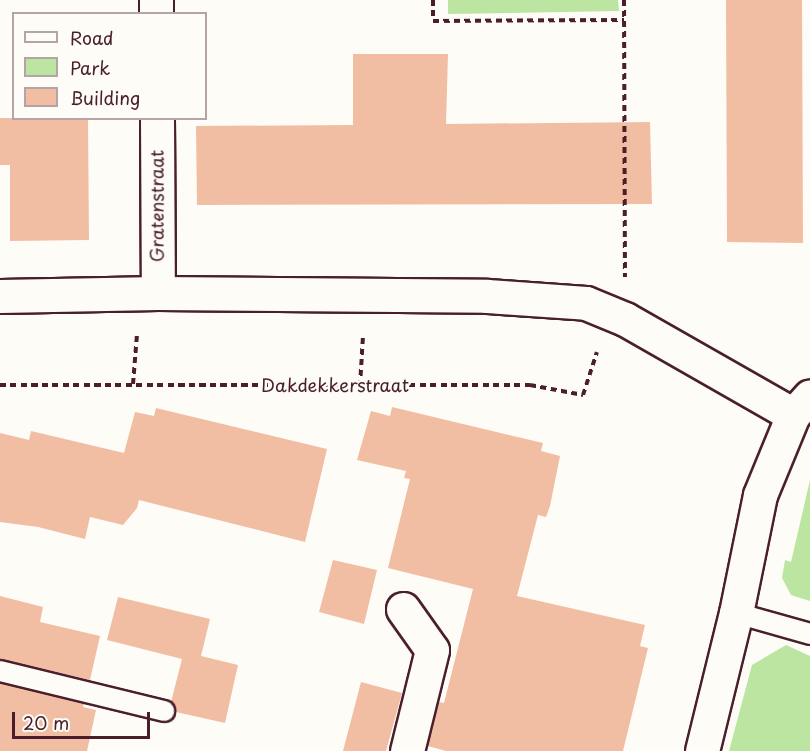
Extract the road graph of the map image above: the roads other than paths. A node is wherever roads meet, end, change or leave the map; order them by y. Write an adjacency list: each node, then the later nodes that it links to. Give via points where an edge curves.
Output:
1 (156, 120): 2 (street, Gratenstraat)
2 (148, 293): 3 (street); 4 (street, via 487,296 586,303)
3 (0, 296)
4 (802, 405): 6 (street, via 760,495)
5 (403, 609): 10 (street, via 432,650)
6 (736, 613): 7 (lane); 11 (street)
7 (810, 634)
8 (0, 671): 9 (lane)
9 (164, 711)
10 (407, 751)
11 (702, 751)

